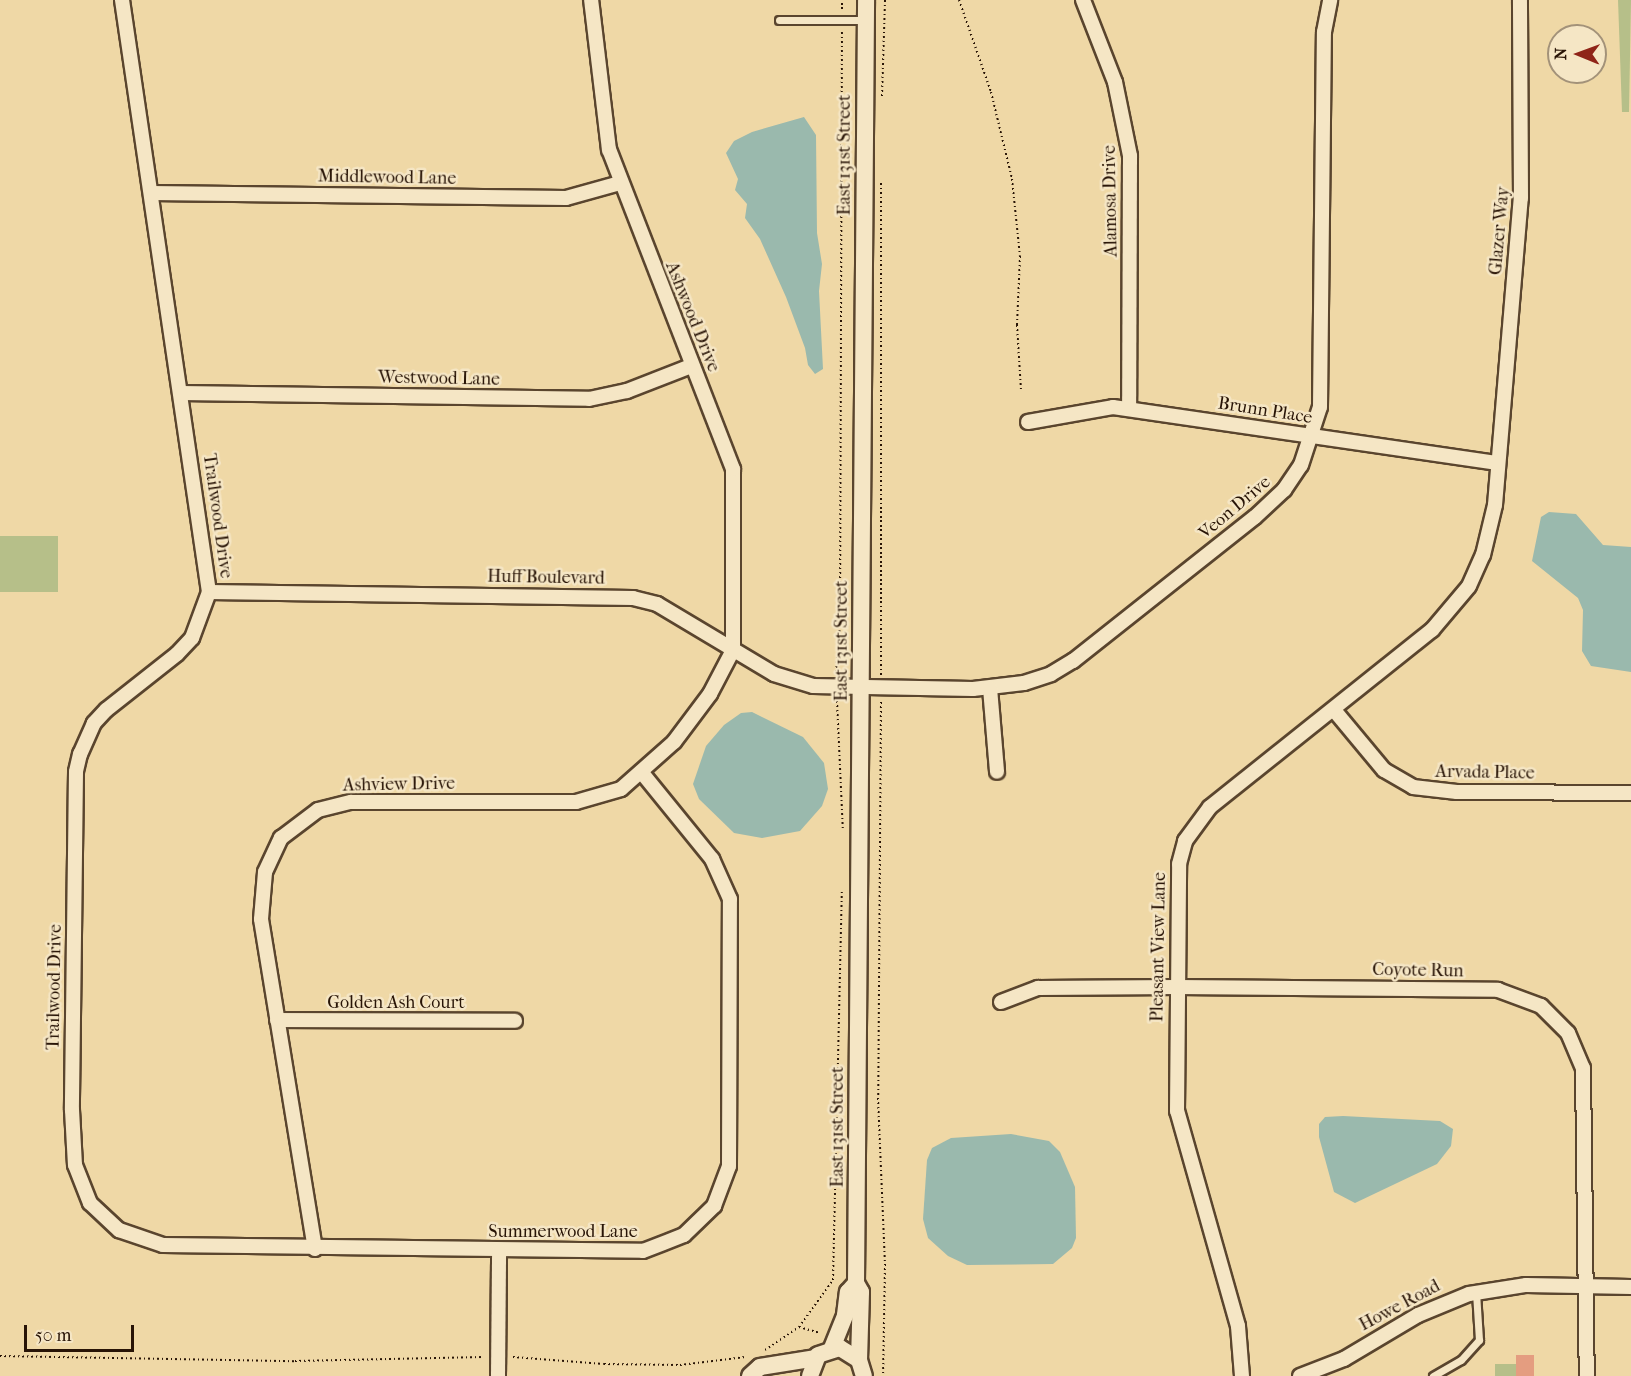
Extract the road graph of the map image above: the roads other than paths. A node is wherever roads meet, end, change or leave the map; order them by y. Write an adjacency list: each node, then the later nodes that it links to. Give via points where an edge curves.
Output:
1 (122, 0): 10 (street, Trailwood Drive)
2 (591, 0): 9 (street, Ashwood Drive, via 604,127)
3 (866, 0): 8 (street, East 131st Street)
4 (1083, 0): 13 (street, Alamosa Drive, via 1115,82 1128,145)
5 (1330, 0): 15 (street, Veon Drive, via 1324,32 1321,389)
6 (1520, 0): 16 (street, Glazer Way, via 1522,188)
7 (779, 20): 8 (lane)
8 (866, 20): 19 (street, East 131st Street)
9 (620, 183): 10 (street, Middlewood Lane, via 566,198); 11 (street, Ashwood Drive)
10 (151, 193): 12 (street, Trailwood Drive)
11 (690, 366): 12 (street, Westwood Lane, via 627,391 589,399); 18 (street, Ashwood Drive, via 725,444 735,483)
12 (181, 393): 17 (street, Trailwood Drive)
13 (1129, 408): 14 (street, Brunn Place, via 1092,408); 15 (street, Brunn Place)
14 (1028, 422)
15 (1312, 436): 16 (street, Brunn Place); 20 (street, Veon Drive, via 1297,471 1271,504 1073,661 1039,678)
16 (1498, 464): 21 (street, Pleasant View Lane, via 1492,522 1469,586 1432,630)
17 (209, 592): 18 (street, Huff Boulevard, via 633,598 657,604); 29 (street, Trailwood Drive, via 192,638 106,710 86,738 78,763 72,1146 80,1183)
18 (733, 650): 19 (street, Huff Boulevard, via 795,682); 23 (street, Ashview Drive, via 710,694 674,742)
19 (861, 687): 20 (street, Veon Drive); 32 (street, East 131st Street)
20 (990, 688): 22 (street)
21 (1335, 710): 24 (street, Arvada Place, via 1384,770 1413,787 1457,792); 25 (street, Pleasant View Lane, via 1210,807 1185,841 1176,886)
22 (997, 772)
23 (642, 773): 27 (street, Ashview Drive, via 621,789 576,802 351,802 318,810 298,823 270,855 261,887 261,919); 31 (street, Summerwood Lane, via 712,859 730,899 729,1166 725,1183 700,1221 664,1245 643,1251)
24 (1631, 793)
25 (1177, 987): 26 (street, Coyote Run, via 1038,988); 33 (street, Coyote Run, via 1498,990 1541,1006 1568,1033 1583,1068); 42 (street, Pleasant View Lane, via 1177,1111 1238,1326)
26 (1001, 1002)
27 (277, 1020): 28 (street, Golden Ash Court); 30 (street, Ashview Drive)
28 (515, 1021)
29 (90, 1203): 30 (street, Summerwood Lane, via 119,1230 163,1245)
30 (315, 1249): 31 (street, Summerwood Lane)
31 (499, 1250): 39 (street)
32 (856, 1282): 36 (street, East 131st Street, via 848,1292); 38 (street, East 131st Street, via 861,1292)
33 (1588, 1286): 34 (street, Howe Road); 35 (street, Howe Road, via 1526,1285); 45 (street, Coyote Run)
34 (1631, 1287)
35 (1476, 1292): 43 (street, Howe Road, via 1446,1302 1344,1359); 44 (lane, via 1479,1340 1461,1360)
36 (834, 1343): 37 (street); 38 (street, via 848,1350)
37 (816, 1358): 40 (street, via 760,1367); 41 (street)
38 (862, 1368)
39 (498, 1376)
40 (750, 1376)
41 (810, 1376)
42 (1242, 1376)
43 (1300, 1376)
44 (1433, 1376)
45 (1587, 1376)

